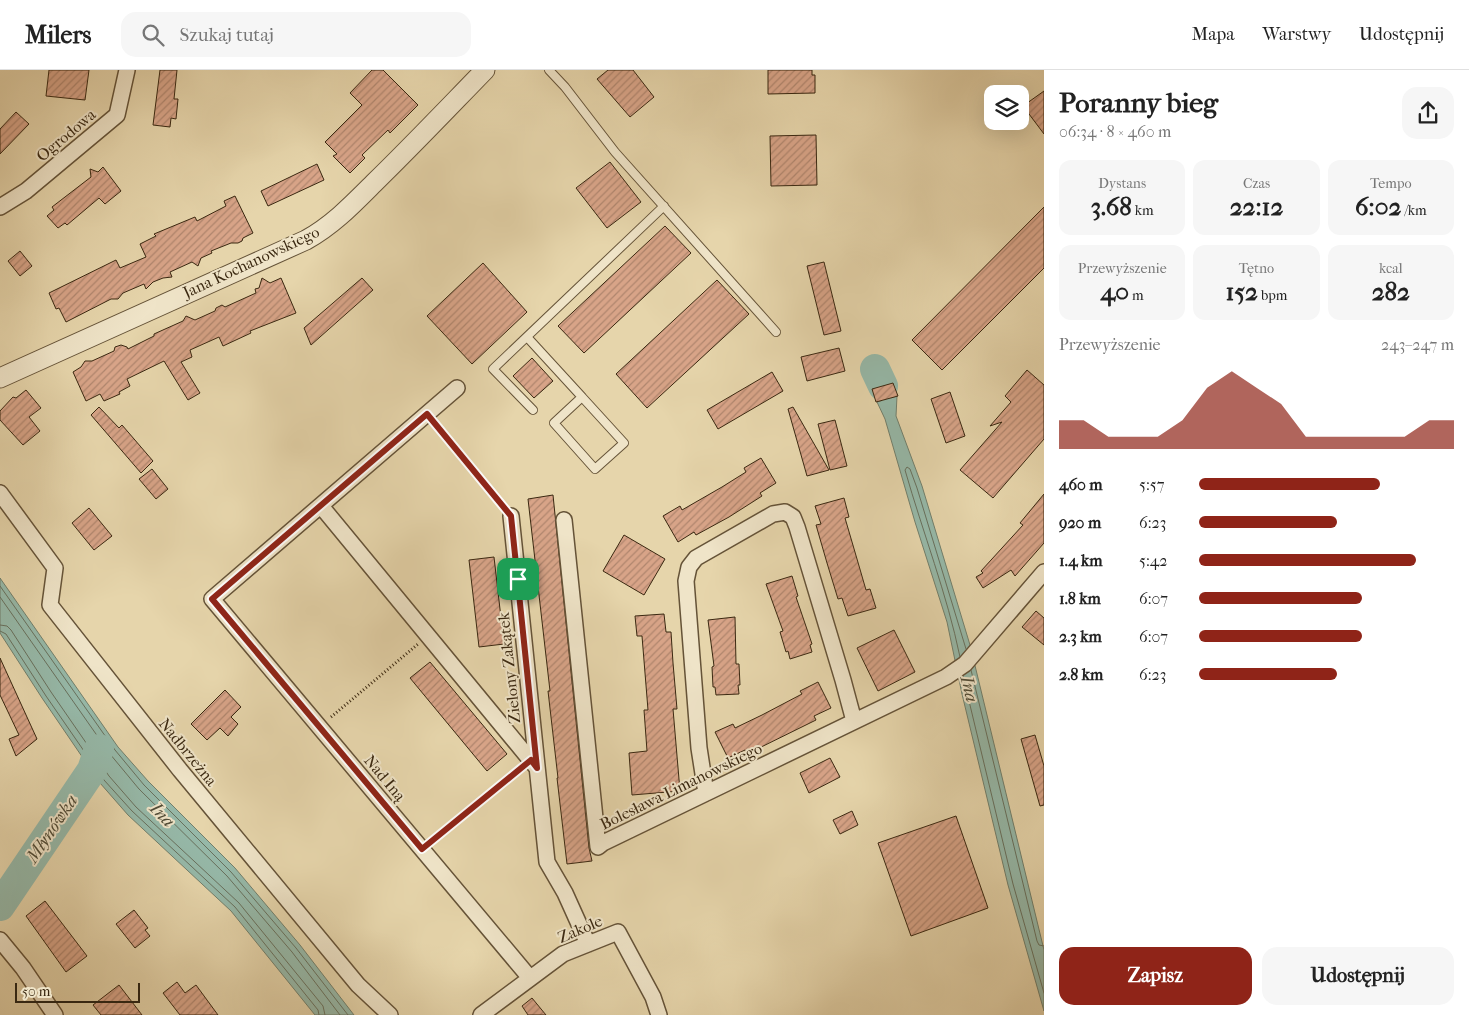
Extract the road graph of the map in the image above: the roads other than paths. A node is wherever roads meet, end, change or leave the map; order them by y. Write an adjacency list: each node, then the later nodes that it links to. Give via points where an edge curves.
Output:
1 (127, 70): 5 (street, Ogrodowa, via 117,115 26,191)
2 (485, 70): 8 (street, Jana Kochanowskiego, via 384,174 322,231)
3 (549, 70): 4 (lane, via 615,152)
4 (664, 206): 6 (lane); 7 (lane)
5 (0, 207)
6 (776, 332)
7 (526, 338): 10 (lane); 11 (lane, via 494,369)
8 (0, 378)
9 (457, 388): 13 (street)
10 (582, 397): 10 (lane, via 554,423 595,469 624,443)
11 (533, 410)
12 (0, 493): 24 (street, Nadbrzeżna, via 54,568 50,605 88,656 358,985)
13 (320, 506): 18 (street, Zielony Zakątek); 22 (street, Nad Iną, via 212,599)
14 (511, 516): 18 (street, Zielony Zakątek)
15 (564, 520): 19 (street, Bolesława Limanowskiego, via 598,847)
16 (1044, 572): 17 (street, Bolesława Limanowskiego, via 965,664 946,677)
17 (854, 722): 19 (street, Bolesława Limanowskiego); 19 (street, via 797,527 793,517 785,512 773,514 696,558 689,567 686,581)
18 (534, 764): 21 (street, Zielony Zakątek, via 547,862 566,893)
19 (706, 793)
20 (0, 940): 23 (street)
21 (588, 944): 22 (street, Zakole, via 563,954); 26 (street, Zakole, via 618,932)
22 (530, 978): 25 (street, Zakole)
23 (55, 1015)
24 (390, 1015)
25 (481, 1015)
26 (660, 1015)

